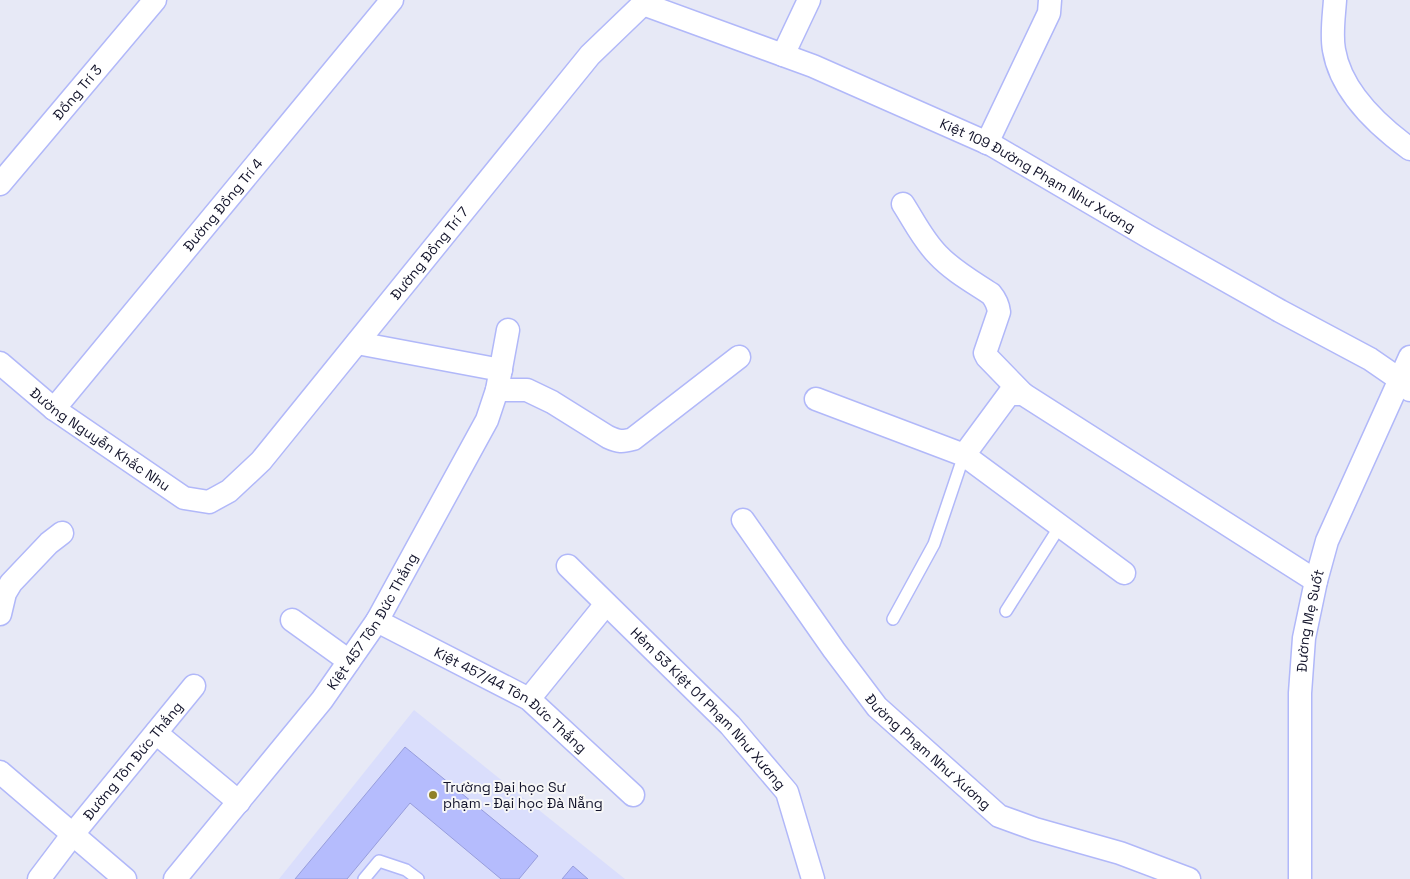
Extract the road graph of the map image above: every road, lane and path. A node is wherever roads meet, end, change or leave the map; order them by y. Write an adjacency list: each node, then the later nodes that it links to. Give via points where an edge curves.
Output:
1 (155, 0): 10 (street, Đồng Trí 3)
2 (392, 0): 20 (street, Đường Đồng Trí 4)
3 (809, 0): 7 (street)
4 (1050, 0): 8 (street, via 1050,13)
5 (1335, 0): 9 (street, via 1333,48 1343,79 1376,121)
6 (644, 2): 7 (street, Kiệt 109 Đường Phạm Như Xương); 13 (street, Đường Đồng Trí 7, via 590,55)
7 (783, 55): 8 (street, Kiệt 109 Đường Phạm Như Xương)
8 (988, 143): 16 (street, Kiệt 109 Đường Phạm Như Xương, via 1280,311 1370,359)
9 (1410, 149)
10 (0, 184)
11 (903, 204): 18 (street, via 938,255 996,299 998,312 986,349 987,357)
12 (508, 330): 17 (street, Kiệt 457 Tôn Đức Thắng)
13 (357, 344): 17 (street); 22 (street, Đường Đồng Trí 7, via 261,461 229,491)
14 (738, 357): 17 (street, via 633,439 618,442 552,402)
15 (0, 363): 20 (street, Đường Nguyễn Khắc Nhu)
16 (1406, 374): 28 (street, Đường Mẹ Suốt, via 1327,541)
17 (499, 380): 34 (street, Kiệt 457 Tôn Đức Thắng, via 487,420)
18 (1023, 394): 21 (street, via 1009,394); 28 (street)
19 (816, 399): 21 (street)
20 (54, 409): 22 (street, Đường Nguyễn Khắc Nhu, via 184,498)
21 (964, 455): 24 (street); 32 (lane, via 934,544)
22 (209, 502)
23 (743, 520): 49 (street, Đường Phạm Như Xương, via 877,707 999,816 1120,853)
24 (1060, 526): 27 (street); 30 (lane)
25 (62, 533): 31 (street, via 11,582)
26 (568, 566): 29 (street, Hẻm 53 Kiệt 01 Phạm Như Xương)
27 (1124, 573)
28 (1316, 581): 50 (street, Đường Mẹ Suốt, via 1304,638 1300,693)
29 (606, 604): 37 (street); 48 (street, Hẻm 53 Kiệt 01 Phạm Như Xương, via 730,725 787,792)
30 (1006, 611)
31 (0, 614)
32 (893, 619)
33 (292, 620): 35 (street)
34 (377, 621): 35 (street, Kiệt 457 Tôn Đức Thắng); 37 (street, Kiệt 457/44 Tôn Đức Thắng)
35 (349, 661): 41 (street, Kiệt 457 Tôn Đức Thắng, via 322,700)
36 (194, 686): 38 (street, Đường Tôn Đức Thắng)
37 (529, 699): 40 (street, Kiệt 457/44 Tôn Đức Thắng)
38 (156, 733): 41 (street); 42 (street, Đường Tôn Đức Thắng)
39 (0, 772): 42 (street)
40 (633, 795)
41 (238, 802): 45 (street, Kiệt 457 Tôn Đức Thắng)
42 (73, 834): 43 (street, Đường Tôn Đức Thắng); 44 (street)
43 (40, 879)
44 (124, 879)
45 (175, 879)
46 (364, 879): 47 (lane, via 379,861 406,870)
47 (418, 879)
48 (813, 879)
49 (1189, 879)
50 (1300, 879)

